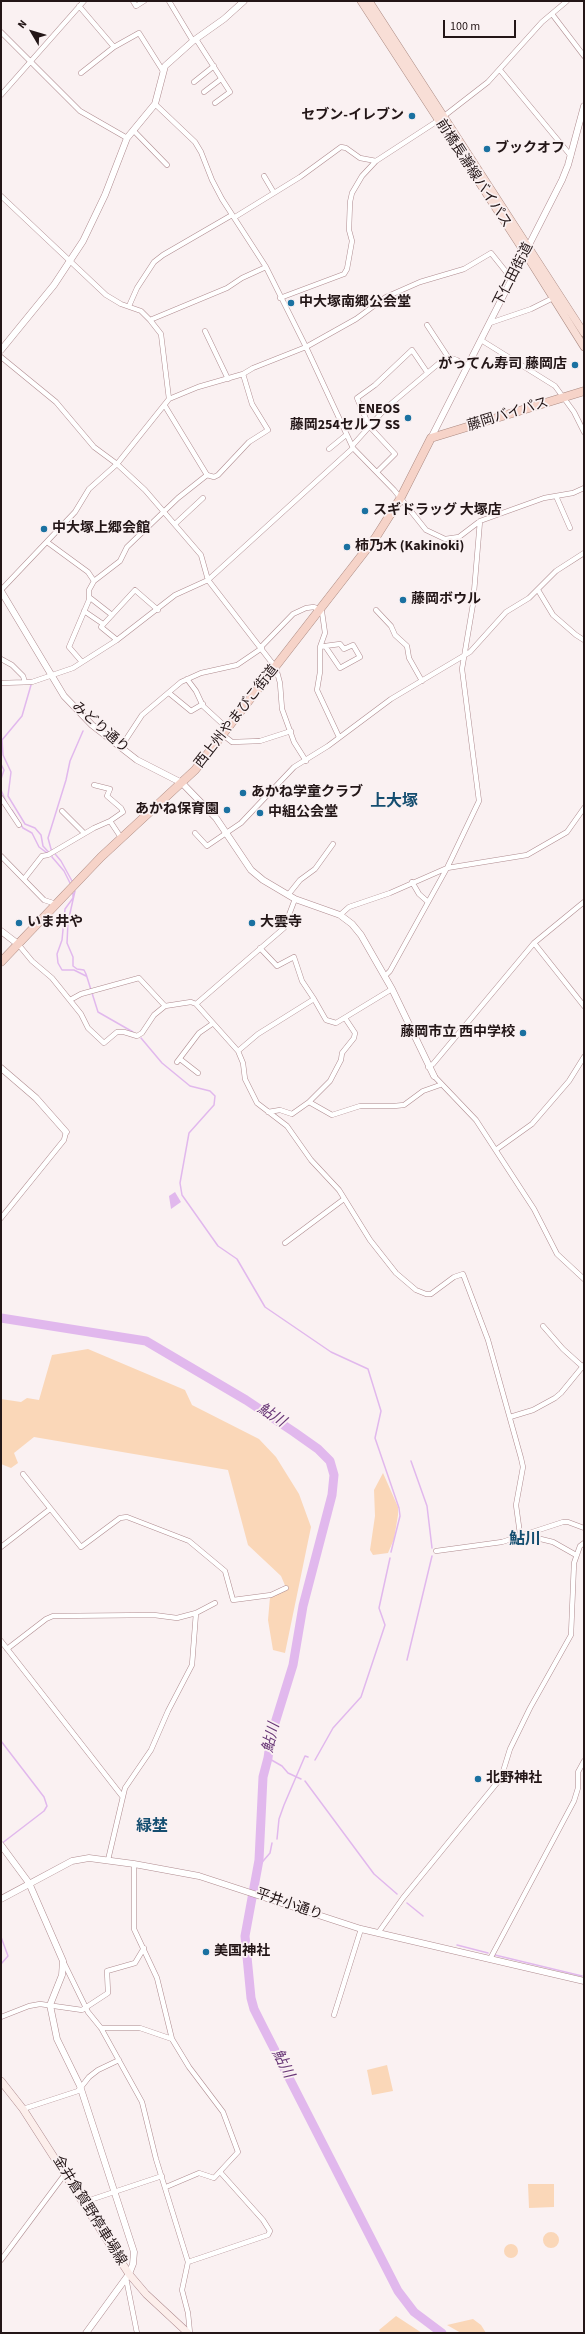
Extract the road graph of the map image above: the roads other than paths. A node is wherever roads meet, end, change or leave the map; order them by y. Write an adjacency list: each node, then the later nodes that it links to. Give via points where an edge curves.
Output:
1 (84, 1): 9 (street)
2 (133, 1): 3 (street, via 136,6)
3 (144, 1)
4 (169, 1): 12 (street)
5 (244, 1): 12 (street)
6 (361, 1): 27 (main road, 前橋長瀞線バイパス)
7 (369, 1): 27 (main road, 前橋長瀞線バイパス)
8 (567, 1): 10 (street)
9 (79, 6): 13 (street); 15 (street)
10 (552, 14): 14 (street); 17 (street)
11 (1, 32): 15 (street)
12 (194, 40): 16 (street); 18 (street, via 169,61)
13 (114, 47): 18 (street, via 139,33); 19 (street)
14 (584, 56)
15 (31, 63): 23 (street); 29 (street, via 80,111)
16 (214, 66): 20 (street); 21 (street)
17 (500, 70): 27 (street); 30 (street)
18 (163, 71): 25 (street)
19 (81, 74)
20 (221, 79): 22 (street); 24 (street, via 230,92)
21 (194, 82)
22 (204, 92)
23 (1, 95)
24 (215, 102)
25 (155, 104): 28 (street); 36 (street, via 195,142 212,180)
26 (584, 106): 30 (street, 下仁田街道)
27 (441, 118): 31 (street); 37 (main road, 前橋長瀞線バイパス); 38 (main road, 前橋長瀞線バイパス)
28 (134, 131): 29 (street); 32 (street)
29 (127, 138): 39 (street, via 105,195)
30 (571, 156): 37 (street, 下仁田街道, via 562,180)
31 (376, 161): 34 (street, via 360,158 341,147); 42 (street, via 362,176 352,193 348,217 352,241 344,274)
32 (167, 166)
33 (264, 176): 34 (street)
34 (274, 193): 36 (street)
35 (1, 196): 39 (street)
36 (234, 216): 40 (street); 44 (street, via 154,262)
37 (528, 246): 38 (street, 下仁田街道); 49 (main road, 前橋長瀞線バイパス)
38 (525, 253): 41 (street, 下仁田街道); 43 (main road, 前橋長瀞線バイパス)
39 (70, 261): 44 (street, via 106,295); 53 (street, via 54,285)
40 (266, 268): 42 (street); 45 (street, via 242,278 227,288)
41 (511, 278): 46 (street, 下仁田街道); 51 (street, via 491,253 464,269 420,282 386,298 356,319)
42 (280, 298): 51 (street)
43 (553, 298): 46 (street); 52 (main road, 前橋長瀞線バイパス)
44 (129, 306): 45 (street, via 141,311)
45 (150, 320): 62 (street, via 161,334)
46 (490, 323): 50 (street, 下仁田街道)
47 (427, 325): 55 (street)
48 (205, 331): 59 (street)
49 (584, 333)
50 (481, 340): 56 (street, 下仁田街道); 61 (street, via 555,386)
51 (306, 347): 58 (street); 66 (street)
52 (584, 347)
53 (1, 350)
54 (1, 357): 70 (street, via 56,402 94,447)
55 (448, 357): 56 (street); 57 (street)
56 (467, 367): 67 (street, 下仁田街道)
57 (427, 372): 64 (street); 64 (street, via 412,350 375,385 357,398)
58 (243, 374): 59 (street); 72 (street, via 252,404 268,430 249,442 218,475)
59 (228, 379): 62 (street, via 183,392)
60 (584, 391): 61 (highway, 藤岡バイパス)
61 (564, 397): 65 (street); 67 (highway, 藤岡バイパス)
62 (169, 399): 63 (street)
63 (165, 406): 70 (street); 72 (street)
64 (369, 426): 68 (street); 71 (street, via 395,454)
65 (584, 432)
66 (346, 435): 68 (street); 69 (street)
67 (431, 438): 76 (highway, 西上州やまびこ街道)
68 (352, 447): 71 (street); 83 (street)
69 (329, 449)
70 (117, 464): 77 (street); 81 (street, via 89,489 74,512)
71 (377, 472): 76 (street)
72 (207, 476): 77 (street, via 178,498)
73 (584, 488): 74 (street)
74 (556, 496): 78 (street); 80 (street)
75 (203, 498): 79 (street)
76 (400, 498): 78 (street, via 426,530 436,536 449,539 459,537); 89 (highway, 西上州やまびこ街道, via 376,537)
77 (165, 512): 79 (street); 84 (street, via 127,547 120,561)
78 (480, 521): 99 (street, via 473,604)
79 (175, 524): 83 (street, via 201,555)
80 (570, 528)
81 (46, 542): 84 (street, via 88,572); 86 (street)
82 (584, 553): 85 (street, via 556,571)
83 (208, 580): 88 (street, via 175,595); 98 (street)
84 (94, 581): 87 (street, via 89,590)
85 (538, 590): 95 (street, via 553,615); 99 (street, via 506,612)
86 (1, 591): 103 (street, みどり通り)
87 (89, 597): 91 (street); 92 (street)
88 (158, 610): 92 (street, via 135,590); 94 (street)
89 (320, 610): 97 (street, via 325,633); 98 (street, via 314,607 306,608 293,614); 102 (highway, 西上州やまびこ街道)
90 (376, 610): 105 (street, via 391,626 395,636 407,646 409,658)
91 (84, 611): 93 (street); 101 (street, via 69,647)
92 (112, 615): 93 (street)
93 (103, 624): 94 (street, via 101,627)
94 (117, 640): 101 (street)
95 (584, 640)
96 (325, 646): 96 (street, via 340,644 344,649 353,645 360,657 340,668); 97 (street)
97 (320, 647): 112 (street, via 320,672 316,690)
98 (262, 648): 102 (street); 104 (street, via 237,664)
99 (464, 656): 105 (street); 130 (street, via 462,669 479,801)
100 (1, 659): 106 (street, via 12,665 23,676)
101 (82, 662): 103 (street, via 68,671)
102 (276, 668): 110 (street, via 282,709); 111 (highway, 西上州やまびこ街道)
103 (51, 675): 106 (street); 113 (street, みどり通り, via 68,701 92,725)
104 (187, 679): 108 (street); 109 (street)
105 (422, 681): 112 (street, via 391,699)
106 (25, 682): 107 (street)
107 (1, 683)
108 (169, 693): 109 (street, via 191,710); 113 (street, via 142,715)
109 (203, 704): 111 (street)
110 (291, 731): 111 (street, via 260,741 232,742); 114 (street, via 294,742)
111 (225, 732): 115 (highway, 西上州やまびこ街道)
112 (339, 737): 114 (street)
113 (121, 747): 115 (street, みどり通り, via 157,772)
114 (306, 762): 124 (street, via 285,774 241,823)
115 (182, 783): 124 (street, via 211,811); 127 (highway, 西上州やまびこ街道)
116 (94, 785): 122 (street, via 110,789 107,796 123,812)
117 (1, 798): 118 (street)
118 (6, 808): 121 (street); 123 (street)
119 (584, 808): 130 (street, via 567,832 527,856)
120 (62, 811): 125 (street)
121 (1, 812)
122 (110, 821): 125 (street); 127 (street)
123 (19, 825)
124 (227, 832): 126 (street, via 207,846); 133 (street, via 251,870)
125 (84, 833): 131 (street, via 48,855 42,856)
126 (195, 833)
127 (122, 839): 137 (highway, 西上州やまびこ街道)
128 (333, 844): 133 (street, via 315,869 300,880)
129 (1, 856): 131 (street)
130 (447, 868): 132 (street); 135 (street)
131 (24, 879): 137 (street, via 44,900)
132 (412, 882): 135 (street, via 419,894); 138 (street, via 349,907)
133 (288, 895): 134 (street)
134 (296, 899): 138 (street); 142 (street, via 286,926)
135 (428, 902): 144 (street, via 390,970)
136 (584, 902): 140 (street)
137 (56, 904): 141 (highway, 西上州やまびこ街道)
138 (340, 916): 144 (street, via 352,924 361,935)
139 (1, 931): 141 (street)
140 (534, 943): 150 (street); 155 (street)
141 (18, 944): 143 (highway, 西上州やまびこ街道); 147 (street)
142 (260, 948): 146 (street, via 277,966 294,958 302,981); 148 (street)
143 (1, 962)
144 (384, 976): 145 (street)
145 (392, 989): 151 (street); 155 (street)
146 (314, 999): 151 (street, via 326,1020 336,1023); 153 (street, via 258,1034)
147 (70, 1000): 149 (street, via 81,994 139,978); 149 (street, via 88,1028 104,1043 117,1032 137,1036 142,1033 154,1015)
148 (196, 1004): 149 (street, via 191,1002); 152 (street)
149 (165, 1006)
150 (584, 1006)
151 (345, 1018): 160 (street, via 354,1033 354,1038 342,1053 330,1081)
152 (212, 1024): 153 (street); 157 (street, via 199,1034 179,1061)
153 (238, 1051): 161 (street, via 243,1063 245,1080 257,1103)
154 (584, 1057): 163 (street, via 569,1081 532,1124)
155 (428, 1067): 158 (street)
156 (1, 1068): 162 (street, via 36,1098)
157 (198, 1073)
158 (434, 1076): 159 (street)
159 (440, 1085): 160 (street, via 424,1091 404,1105 360,1106 335,1115 328,1114); 163 (street, via 468,1110)
160 (309, 1102): 161 (street, via 292,1114 280,1110)
161 (268, 1112): 164 (street, via 287,1126 311,1160)
162 (66, 1132): 165 (street, via 64,1140)
163 (497, 1149): 167 (street, via 534,1209 557,1254)
164 (344, 1199): 166 (street); 170 (street, via 370,1240 396,1273 422,1294 431,1294 454,1277 463,1274 488,1340)
165 (1, 1218)
166 (286, 1243)
167 (584, 1279)
168 (543, 1326): 169 (street, via 563,1349)
169 (584, 1366): 170 (street, via 555,1398 533,1410)
170 (510, 1417): 174 (street, via 523,1467 516,1505)
171 (23, 1474): 172 (street)
172 (50, 1509): 176 (street); 179 (street, via 81,1547 124,1516 182,1537 225,1571 233,1600 271,1595)
173 (584, 1528): 174 (street, via 563,1522)
174 (520, 1534): 177 (street, via 502,1542); 178 (street, via 553,1542)
175 (584, 1543): 178 (street)
176 (1, 1547)
177 (436, 1551)
178 (576, 1555): 192 (street, via 572,1584 571,1635 510,1749 501,1778 403,1898)
179 (286, 1588)
180 (215, 1602): 181 (street)
181 (196, 1613): 183 (street, via 174,1618 154,1615 53,1616); 185 (street, via 192,1665 151,1750 130,1778)
182 (1, 1641): 183 (street)
183 (7, 1649): 185 (street)
184 (584, 1761): 194 (street, via 578,1772 578,1788 574,1802)
185 (122, 1796): 187 (street)
186 (1, 1845): 189 (street)
187 (108, 1860): 188 (street, 平井小通り); 189 (street, 平井小通り, via 89,1858 72,1861)
188 (134, 1864): 191 (street, 平井小通り, via 187,1873); 193 (street, via 134,1929 137,1939)
189 (29, 1883): 190 (street, 平井小通り); 195 (street)
190 (1, 1899)
191 (361, 1929): 192 (street, 平井小通り); 200 (street)
192 (378, 1933): 194 (street, 平井小通り)
193 (144, 1948): 198 (street, via 136,1963 107,1971 108,1993); 202 (street, via 156,1978)
194 (490, 1959): 196 (street, 平井小通り)
195 (63, 1961): 197 (street, via 62,1975); 198 (street)
196 (584, 1981)
197 (50, 2005): 198 (street, via 82,2010); 199 (street, via 29,2006); 205 (street, via 57,2039)
198 (86, 2008): 201 (street)
199 (1, 2016)
200 (334, 2016)
201 (101, 2028): 202 (street, via 140,2028); 203 (street)
202 (172, 2040): 207 (street, via 223,2112 236,2145 238,2152)
203 (119, 2060): 205 (street, via 98,2070); 209 (street, via 142,2102)
204 (1, 2081): 206 (main road, 金井倉賀野停車場線)
205 (80, 2086): 206 (street, via 78,2091); 211 (street)
206 (23, 2109): 208 (main road, 金井倉賀野停車場線)
207 (220, 2173): 210 (street, via 212,2179 204,2173 199,2173); 214 (street, via 270,2231 268,2235)
208 (65, 2174): 212 (main road, 金井倉賀野停車場線); 213 (street)
209 (162, 2176): 210 (street); 211 (street)
210 (166, 2187): 214 (street)
211 (114, 2191): 212 (street); 215 (street, via 134,2252 133,2264)
212 (84, 2202): 215 (main road, 金井倉賀野停車場線)
213 (1, 2260)
214 (188, 2262): 218 (street, via 182,2290 188,2313)
215 (127, 2276): 216 (street); 217 (street); 218 (main road, 金井倉賀野停車場線)
216 (86, 2333)
217 (137, 2333)
218 (189, 2333)

